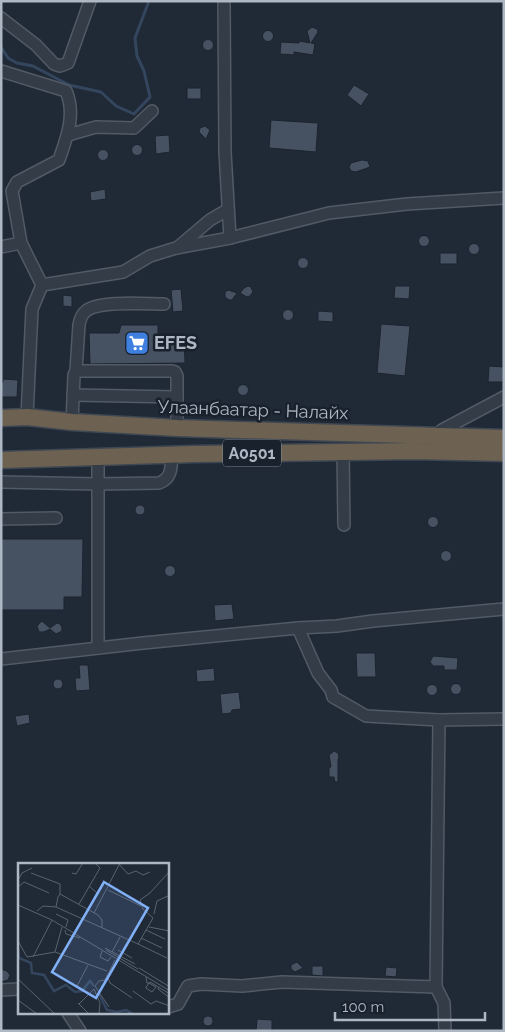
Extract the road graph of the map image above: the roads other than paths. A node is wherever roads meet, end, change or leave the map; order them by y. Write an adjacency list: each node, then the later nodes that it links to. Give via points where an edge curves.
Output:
1 (90, 1): 3 (street, via 68,63 60,66)
2 (224, 4): 8 (street)
3 (1, 18)
4 (1, 71): 6 (street, via 66,90 71,103)
5 (152, 111): 6 (street, via 134,128 96,127)
6 (68, 135): 10 (street, via 59,160 17,182 12,191)
7 (504, 198): 9 (street, via 407,204 329,214)
8 (227, 210): 9 (street); 12 (street)
9 (230, 238): 12 (street)
10 (21, 243): 11 (street); 13 (street)
11 (1, 247)
12 (176, 248): 13 (street, via 150,256 123,272)
13 (42, 285): 19 (street, via 32,309)
14 (164, 304): 15 (street, via 101,304 86,310 79,325)
15 (76, 371): 16 (street); 17 (street, via 172,371 177,376)
16 (73, 394): 17 (street); 21 (street)
17 (177, 397): 22 (street)
18 (504, 397): 23 (street)
19 (27, 417): 20 (highway, Улаанбаатар - Налайх / A0501); 21 (highway, Улаанбаатар - Налайх / A0501)
20 (1, 418)
21 (72, 422): 22 (highway, Улаанбаатар - Налайх / A0501)
22 (177, 428): 23 (highway, Улаанбаатар - Налайх / A0501)
23 (433, 437): 24 (highway, Улаанбаатар - Налайх / A0501)
24 (504, 438)
25 (343, 452): 26 (highway, A0501); 27 (highway, A0501); 34 (street)
26 (504, 453)
27 (172, 455): 28 (highway, A0501); 31 (street, via 170,474 159,483)
28 (98, 458): 29 (highway, A0501); 31 (street)
29 (1, 460)
30 (1, 482): 31 (street)
31 (97, 484): 37 (street)
32 (56, 518): 33 (street)
33 (1, 519)
34 (344, 525)
35 (504, 609): 36 (street)
36 (298, 628): 37 (street); 40 (street, via 318,673 333,697 366,716)
37 (98, 648): 38 (street)
38 (1, 659)
39 (504, 719): 40 (street)
40 (439, 720): 41 (street)
41 (436, 987): 44 (street, via 282,982 242,986 200,984 188,986 178,1004); 47 (street, via 444,1003)
42 (18, 989): 43 (street)
43 (1, 990)
44 (169, 1007)
45 (69, 1014): 46 (street)
46 (80, 1031)
47 (445, 1031)

